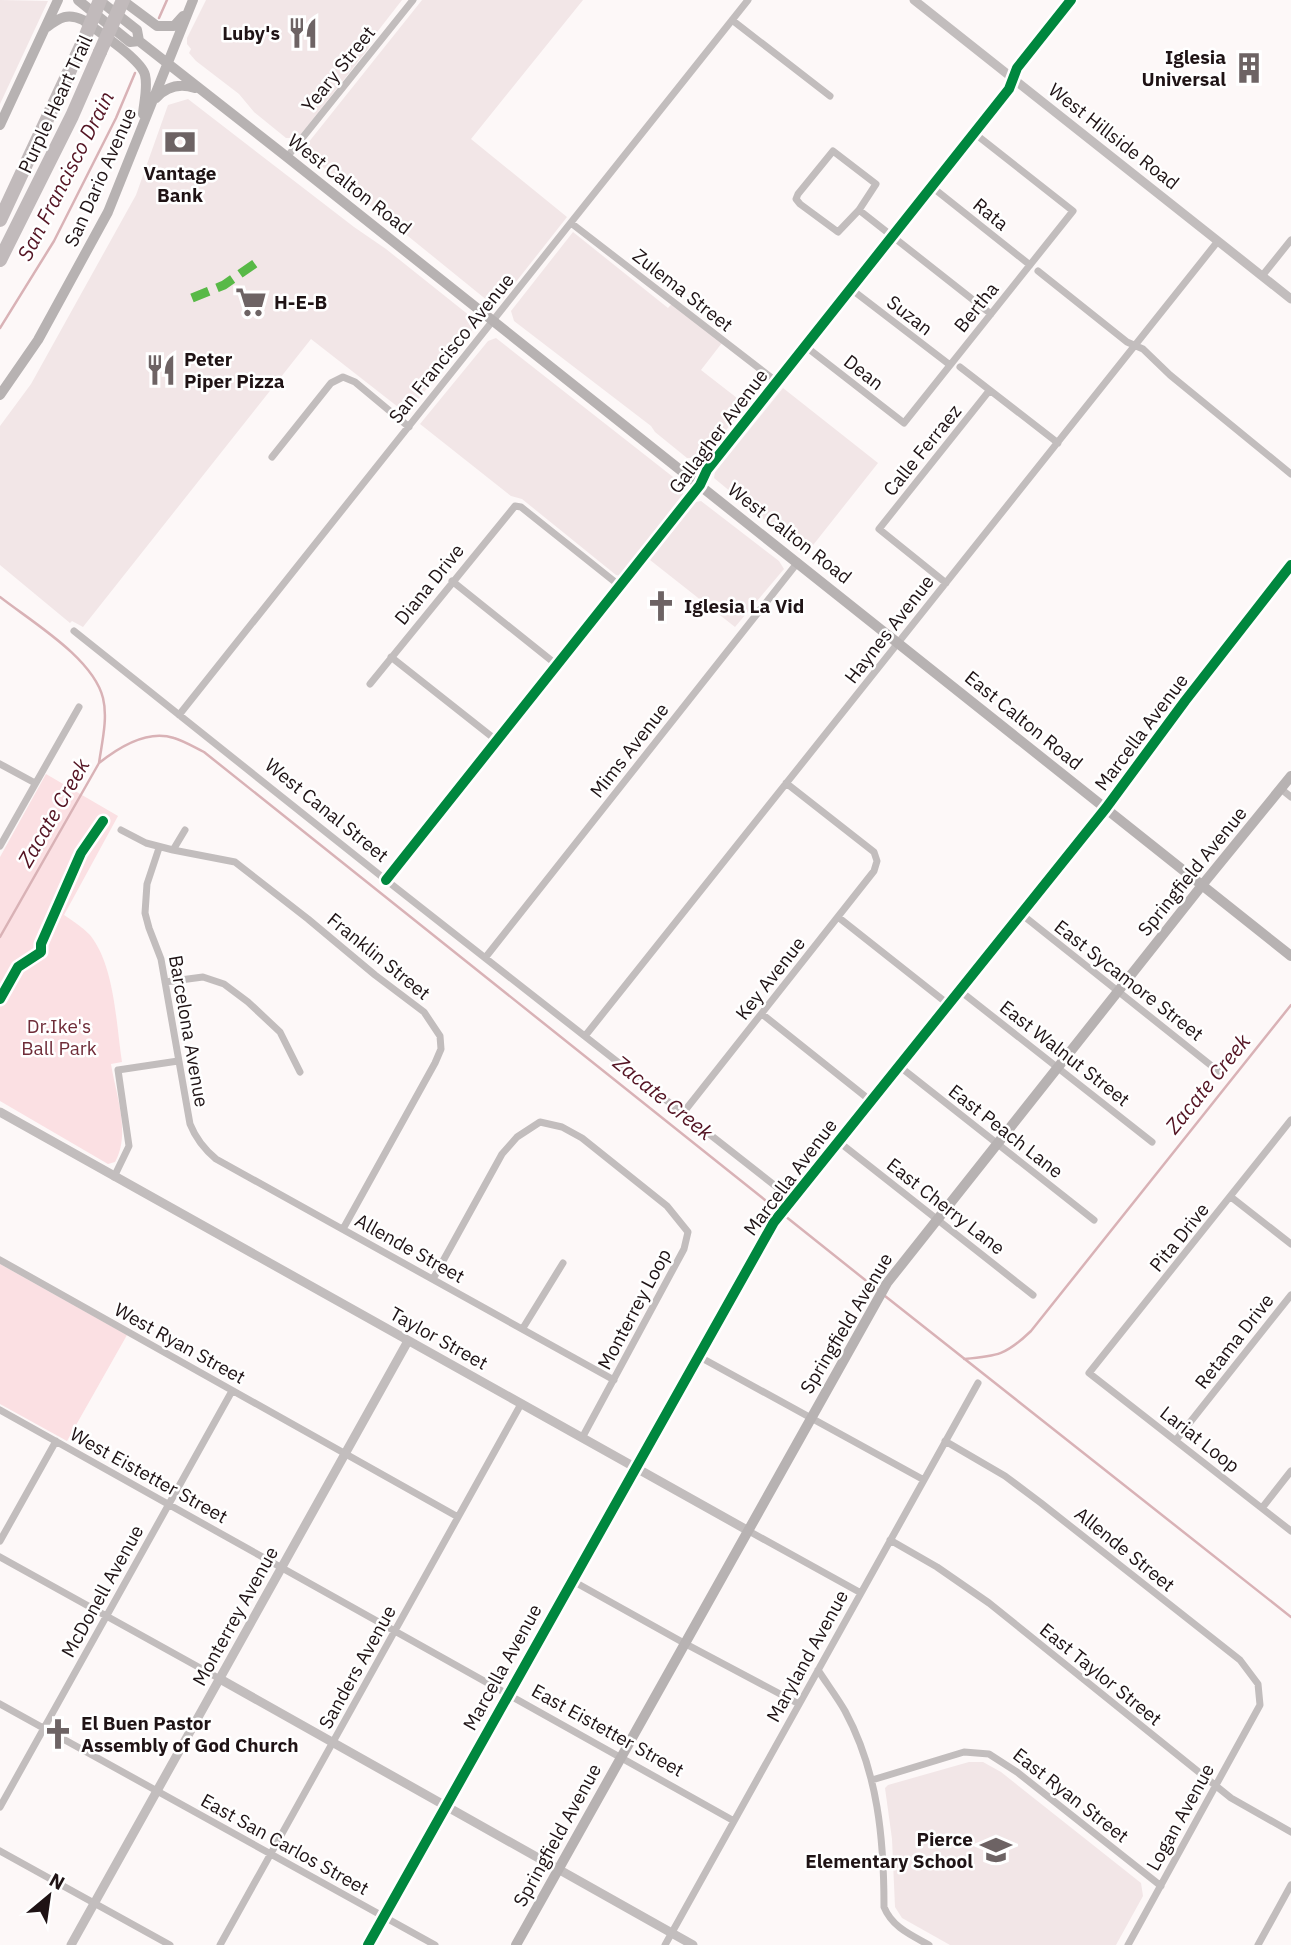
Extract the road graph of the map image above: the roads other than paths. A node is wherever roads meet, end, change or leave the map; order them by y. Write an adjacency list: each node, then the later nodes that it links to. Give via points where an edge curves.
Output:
1 (58, 0): 11 (main road)
2 (78, 0): 12 (main road, West Calton Road, via 130,43)
3 (99, 0): 12 (main road, West Calton Road, via 137,30); 24 (highway, Purple Heart Trail, bridge)
4 (123, 0): 9 (main road, via 166,28 174,26); 29 (highway, Purple Heart Trail, bridge, via 72,116)
5 (413, 0): 21 (street, Yeary Street)
6 (748, 0): 10 (street, San Francisco Avenue)
7 (914, 0): 14 (street, West Hillside Road)
8 (1071, 0): 14 (street, Gallagher Avenue)
9 (191, 4): 13 (main road, San Dario Avenue)
10 (732, 20): 16 (street); 25 (street, San Francisco Avenue)
11 (47, 27): 18 (main road); 19 (main road, via 59,18 75,16 142,68 146,88)
12 (139, 41): 13 (main road, West Calton Road)
13 (167, 64): 15 (main road, West Calton Road); 17 (main road, San Dario Avenue)
14 (1013, 78): 20 (street, Gallagher Avenue, via 1010,89); 28 (street, West Hillside Road)
15 (200, 89): 17 (main road, via 176,86); 21 (main road, West Calton Road)
16 (830, 96)
17 (152, 102): 19 (main road, San Dario Avenue)
18 (0, 125)
19 (141, 131): 43 (main road, San Dario Avenue, via 108,212 38,340)
20 (974, 133): 22 (street, Gallagher Avenue); 30 (street, Bertha, via 1073,211)
21 (287, 157): 36 (main road, West Calton Road)
22 (932, 187): 26 (street, Gallagher Avenue); 30 (street, Rata)
23 (859, 211): 23 (street, via 838,233 796,199 833,151 876,184); 26 (street)
24 (0, 220)
25 (571, 222): 36 (street, San Francisco Avenue); 41 (street, Zulema Street)
26 (893, 236): 33 (street, Gallagher Avenue); 35 (street)
27 (1291, 240): 32 (street)
28 (1218, 241): 32 (street, West Hillside Road); 38 (street, Haynes Avenue)
29 (0, 260)
30 (1030, 265): 35 (street, Bertha)
31 (1038, 271): 38 (street)
32 (1262, 276): 34 (street, West Hillside Road)
33 (851, 289): 37 (street, Gallagher Avenue); 39 (street, Suzan)
34 (1291, 299)
35 (991, 314): 39 (street, Bertha)
36 (494, 321): 45 (street, San Francisco Avenue); 49 (main road, West Calton Road)
37 (805, 346): 41 (street, Gallagher Avenue); 44 (street, Dean)
38 (1135, 346): 46 (street, Haynes Avenue); 48 (street)
39 (950, 365): 44 (street, Bertha)
40 (960, 367): 42 (street)
41 (777, 382): 49 (street, Gallagher Avenue, via 707,470)
42 (989, 391): 46 (street); 53 (street, Calle Ferraez, via 878,529)
43 (0, 395)
44 (904, 423)
45 (409, 427): 47 (street, via 344,377 331,383); 61 (street, San Francisco Avenue)
46 (1058, 443): 53 (street, Haynes Avenue)
47 (272, 457)
48 (1291, 474)
49 (701, 485): 50 (main road, West Calton Road); 54 (street, Gallagher Avenue)
50 (799, 562): 56 (main road, West Calton Road); 80 (street, Mims Avenue)
51 (1291, 565): 69 (street, Marcella Avenue)
52 (452, 581): 54 (street, Diana Drive, via 515,506); 57 (street, Diana Drive); 58 (street)
53 (946, 583): 56 (street, Haynes Avenue)
54 (620, 586): 58 (street, Gallagher Avenue)
55 (74, 631): 61 (street, West Canal Street)
56 (900, 642): 66 (street, Haynes Avenue); 69 (main road, East Calton Road)
57 (391, 657): 59 (street, Diana Drive); 62 (street)
58 (556, 665): 62 (street, Gallagher Avenue)
59 (370, 684)
60 (79, 707): 65 (street)
61 (179, 715): 75 (street, West Canal Street)
62 (496, 740): 75 (street, Gallagher Avenue)
63 (0, 764): 65 (street)
64 (1291, 776): 67 (main road, Springfield Avenue)
65 (35, 783): 72 (street)
66 (786, 783): 78 (street, Key Avenue, via 874,852 874,871); 86 (street, Haynes Avenue)
67 (1281, 789): 68 (street); 76 (main road, Springfield Avenue)
68 (1291, 797)
69 (1107, 808): 76 (main road, East Calton Road); 77 (street, Marcella Avenue)
70 (121, 830): 73 (street, Franklin Street)
71 (185, 830): 74 (street)
72 (0, 846)
73 (159, 848): 74 (street, Franklin Street); 81 (street, Barcelona Avenue, via 144,898)
74 (173, 850): 105 (street, Franklin Street, via 235,862 424,1012 440,1036 435,1063)
75 (386, 880): 80 (street, West Canal Street)
76 (1203, 884): 79 (main road, East Calton Road); 83 (main road, Springfield Avenue)
77 (1020, 913): 82 (street, Marcella Avenue); 83 (street, East Sycamore Street)
78 (838, 917): 84 (street); 85 (street, Key Avenue)
79 (1291, 956)
80 (485, 958): 86 (street, West Canal Street)
81 (165, 982): 87 (street, Barcelona Avenue); 91 (street, via 203,977 224,984 280,1032)
82 (959, 989): 84 (street, Marcella Avenue); 89 (street, East Walnut Street)
83 (1118, 991): 89 (main road, Springfield Avenue); 90 (street, East Sycamore Street)
84 (948, 1004): 88 (street, Marcella Avenue)
85 (762, 1014): 92 (street); 94 (street, Key Avenue)
86 (585, 1036): 94 (street, West Canal Street)
87 (178, 1061): 96 (street, Barcelona Avenue); 100 (street, via 118,1070 129,1146)
88 (899, 1066): 92 (street, Marcella Avenue); 99 (street, East Peach Lane)
89 (1057, 1067): 98 (street, East Walnut Street); 99 (main road, Springfield Avenue)
90 (1218, 1071)
91 (300, 1072)
92 (871, 1101): 97 (street, Marcella Avenue)
93 (0, 1112): 100 (street, Taylor Street)
94 (683, 1112): 102 (street, West Canal Street)
95 (1291, 1120): 101 (street, Pita Drive)
96 (196, 1139): 105 (street, Allende Street, via 216,1159)
97 (839, 1142): 102 (street, Marcella Avenue); 103 (street, East Cherry Lane)
98 (1152, 1142)
99 (996, 1143): 103 (main road, Springfield Avenue); 104 (street, East Peach Lane)
100 (114, 1177): 113 (street, Taylor Street)
101 (1231, 1197): 106 (street); 115 (street, Pita Drive)
102 (790, 1202): 114 (street, Marcella Avenue)
103 (936, 1219): 110 (street, East Cherry Lane); 121 (main road, Springfield Avenue, via 887,1283)
104 (1094, 1220)
105 (343, 1229): 109 (street, Allende Street)
106 (1291, 1244)
107 (0, 1260): 118 (street, West Ryan Street)
108 (563, 1263): 112 (street)
109 (433, 1279): 112 (street, Allende Street); 116 (street, Monterrey Loop, via 502,1154 517,1137 540,1122 582,1138 667,1206 688,1232 676,1268)
110 (1033, 1295)
111 (1291, 1295): 123 (street, Retama Drive)
112 (523, 1328): 116 (street, Allende Street)
113 (408, 1341): 119 (street, Taylor Street); 126 (street, Monterrey Avenue)
114 (698, 1356): 121 (street); 127 (street, Marcella Avenue)
115 (1089, 1373): 123 (street, Lariat Loop)
116 (614, 1380): 122 (street, Monterrey Loop)
117 (978, 1383): 125 (street, Maryland Avenue)
118 (232, 1391): 126 (street, West Ryan Street); 130 (street, McDonell Avenue)
119 (521, 1404): 122 (street, Taylor Street); 132 (street, Sanders Avenue)
120 (0, 1410): 124 (street, West Eistetter Street)
121 (811, 1416): 129 (street); 133 (main road, Springfield Avenue)
122 (582, 1438): 127 (street, Taylor Street)
123 (1176, 1440): 131 (street, Lariat Loop)
124 (56, 1441): 130 (street, West Eistetter Street); 136 (street)
125 (945, 1441): 129 (street, Maryland Avenue); 149 (street, Allende Street, via 1006,1476 1240,1660 1258,1684)
126 (345, 1454): 132 (street); 138 (street, Monterrey Avenue)
127 (635, 1468): 133 (street, Taylor Street); 139 (street, Marcella Avenue)
128 (1291, 1471): 131 (street)
129 (923, 1480): 135 (street, Maryland Avenue)
130 (169, 1504): 138 (street, West Eistetter Street); 141 (street, McDonell Avenue)
131 (1262, 1508): 134 (street, Lariat Loop)
132 (458, 1517): 142 (street, Sanders Avenue)
133 (747, 1530): 140 (street, Taylor Street); 143 (main road, Springfield Avenue)
134 (1291, 1531)
135 (890, 1540): 140 (street, Maryland Avenue); 154 (street, East Taylor Street, via 989,1603)
136 (0, 1541)
137 (0, 1557): 141 (street)
138 (282, 1567): 142 (street, East Eistetter Street); 145 (street, Monterrey Avenue)
139 (571, 1580): 143 (street); 146 (street, Marcella Avenue)
140 (861, 1593): 144 (street, Maryland Avenue)
141 (107, 1616): 145 (street); 150 (street, McDonell Avenue)
142 (395, 1630): 146 (street, East Eistetter Street); 151 (street, Sanders Avenue)
143 (684, 1643): 148 (street); 152 (main road, Springfield Avenue)
144 (817, 1670): 148 (street, Maryland Avenue); 153 (street, via 845,1711)
145 (220, 1679): 151 (street); 155 (street, Monterrey Avenue)
146 (508, 1693): 152 (street, East Eistetter Street); 156 (street, Marcella Avenue)
147 (0, 1703): 150 (street, East San Carlos Street)
148 (799, 1704): 158 (street, Maryland Avenue)
149 (1260, 1705): 154 (street, Logan Avenue)
150 (44, 1728): 155 (street, East San Carlos Street); 157 (street, McDonell Avenue)
151 (333, 1742): 156 (street); 161 (street, Sanders Avenue)
152 (621, 1756): 158 (street, East Eistetter Street); 162 (main road, Springfield Avenue)
153 (872, 1780): 164 (street, East Ryan Street, via 964,1752 989,1754); 176 (street, via 882,1835 884,1907 894,1923)
154 (1215, 1787): 159 (street, East Taylor Street); 164 (street, Logan Avenue)
155 (157, 1791): 161 (street, East San Carlos Street); 165 (street, Monterrey Avenue)
156 (446, 1806): 162 (street); 166 (street, Marcella Avenue)
157 (0, 1807)
158 (734, 1821): 167 (street, Maryland Avenue)
159 (1291, 1832)
160 (0, 1851): 165 (street)
161 (270, 1854): 166 (street, East San Carlos Street); 170 (street, Sanders Avenue)
162 (558, 1870): 167 (street); 173 (main road, Springfield Avenue)
163 (1291, 1885): 178 (street)
164 (1160, 1886): 177 (street, Logan Avenue)
165 (95, 1904): 168 (street, Monterrey Avenue); 169 (street)
166 (384, 1917): 171 (street, Marcella Avenue); 172 (street, East San Carlos Street)
167 (671, 1933): 174 (street, Maryland Avenue); 175 (street)
168 (71, 1945)
169 (170, 1945)
170 (220, 1945)
171 (368, 1945)
172 (435, 1945)
173 (516, 1945)
174 (665, 1945)
175 (693, 1945)
176 (929, 1945)
177 (1128, 1945)
178 (1258, 1945)

